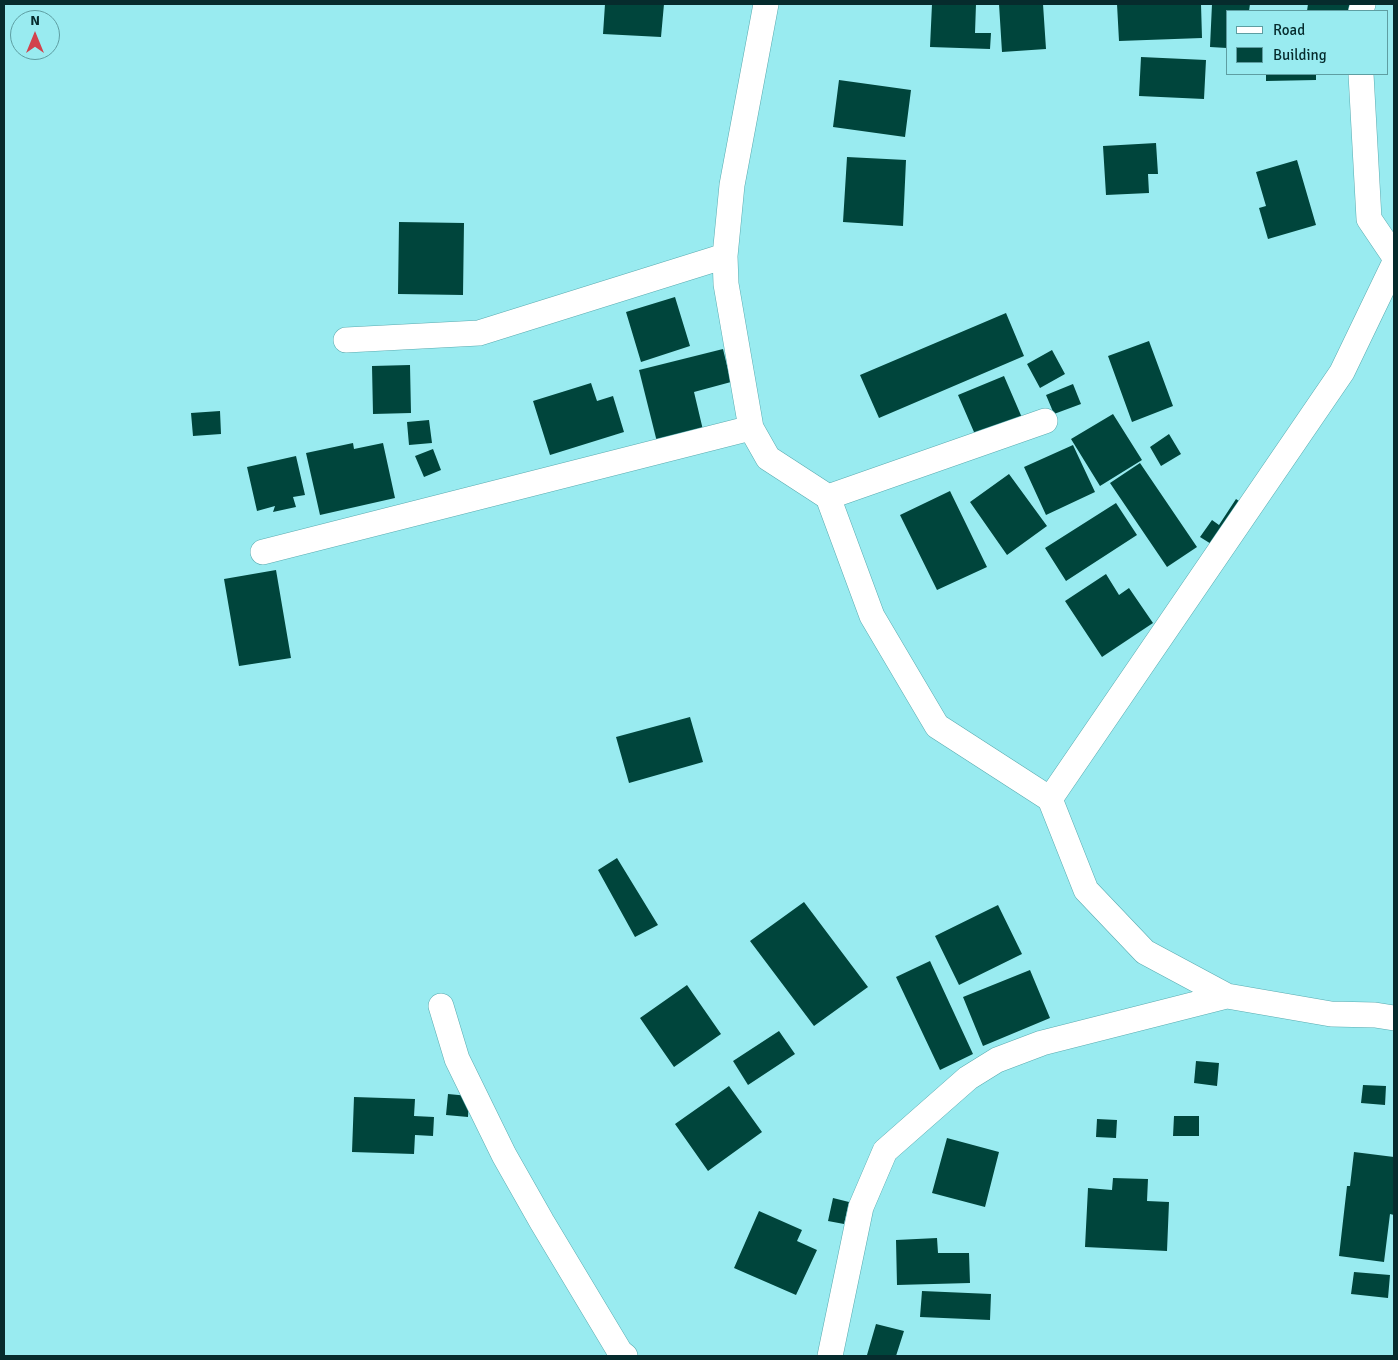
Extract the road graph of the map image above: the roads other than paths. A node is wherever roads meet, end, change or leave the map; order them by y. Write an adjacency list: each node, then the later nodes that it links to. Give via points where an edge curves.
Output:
1 (766, 4): 3 (street, via 732,185)
2 (1361, 75): 4 (street, via 1369,219)
3 (725, 256): 6 (street, via 479,333); 8 (street, via 726,284)
4 (1394, 256)
5 (1394, 264): 11 (street, via 1342,372)
6 (346, 340)
7 (1045, 421): 9 (street)
8 (751, 428): 9 (street, via 768,458); 10 (street)
9 (828, 497): 11 (street, via 872,616 937,726)
10 (264, 552)
11 (1050, 799): 12 (street, via 1086,890 1145,952)
12 (1228, 996): 14 (street, via 1331,1014); 16 (street, via 1042,1043 997,1060 968,1078 885,1150 861,1207)
13 (441, 1006): 15 (street, via 456,1058 504,1155 590,1304)
14 (1394, 1018)
15 (625, 1356)
16 (830, 1356)

